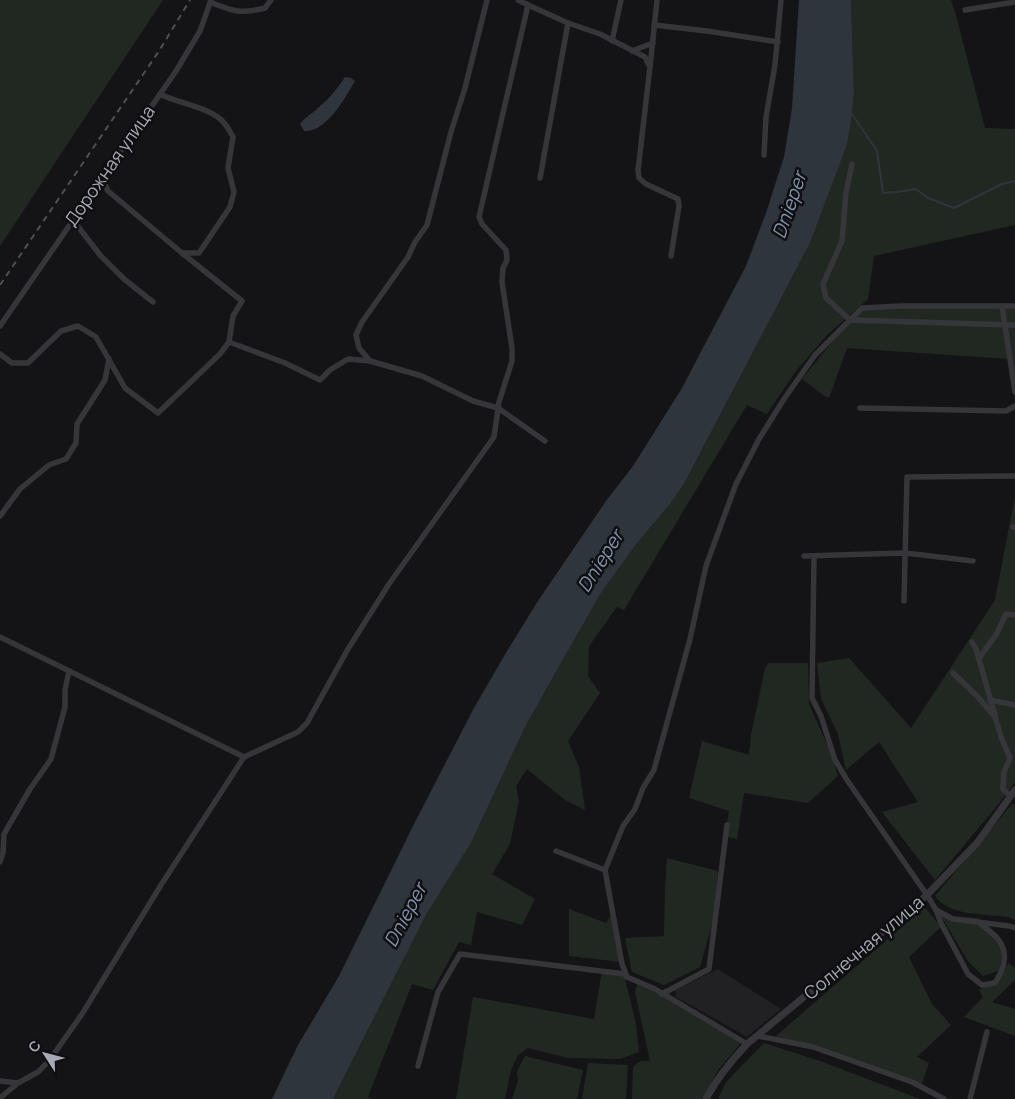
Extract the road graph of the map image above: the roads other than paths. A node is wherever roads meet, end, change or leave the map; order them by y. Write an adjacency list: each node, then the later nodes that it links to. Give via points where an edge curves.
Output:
1 (271, 0): 7 (street, via 265,8 246,13)
2 (487, 0): 36 (street, via 427,225 356,335 359,348)
3 (518, 0): 9 (street)
4 (621, 0): 13 (street)
5 (657, 0): 12 (street)
6 (781, 0): 14 (street)
7 (211, 1): 18 (street, Дорожная улица, via 200,31)
8 (1015, 2): 10 (street)
9 (528, 5): 11 (street); 39 (street, via 479,217 507,254 502,282 512,361)
10 (964, 10)
11 (568, 23): 13 (street); 22 (street)
12 (654, 25): 14 (street); 15 (street)
13 (612, 41): 16 (street)
14 (778, 42): 19 (street, via 766,117)
15 (653, 43): 16 (street); 17 (street)
16 (632, 51): 17 (street, via 644,57)
17 (650, 67): 25 (street, via 638,170 639,178 646,184 678,199 680,206)
18 (160, 94): 21 (street, Дорожная улица); 24 (street, via 211,113 224,122 233,137 228,168 234,192 230,207 199,253)
19 (764, 155)
20 (852, 164): 29 (street, via 842,240 822,284 826,298)
21 (102, 178): 23 (street, Дорожная улица); 24 (street, via 108,191)
22 (540, 178)
23 (73, 220): 26 (street, via 100,255); 32 (street, Дорожная улица)
24 (182, 253): 33 (street, via 242,301 233,316)
25 (671, 256)
26 (153, 302)
27 (1002, 306): 28 (street); 29 (street, via 862,308); 30 (street)
28 (1015, 306)
29 (850, 320): 30 (street); 63 (street, via 816,355 784,399 736,484 706,566 690,639 654,770 623,826)
30 (1004, 324): 31 (street); 37 (street)
31 (1015, 325)
32 (0, 326)
33 (229, 342): 35 (street, via 158,414 125,388); 36 (street, via 320,380 348,359)
34 (0, 354): 35 (street, via 12,363 28,363 61,331 78,326 96,337)
35 (109, 358): 43 (street, via 105,380 77,424 76,443 66,459 49,465 20,489)
36 (370, 361): 39 (street, via 422,376)
37 (1015, 392)
38 (1015, 406): 40 (street, via 1006,410)
39 (498, 408): 41 (street); 58 (street, via 494,437 389,584 307,723 298,732)
40 (860, 408)
41 (545, 441)
42 (1015, 476): 44 (street, via 907,477)
43 (0, 516)
44 (905, 553): 46 (street); 47 (street); 48 (street)
45 (804, 556): 46 (street)
46 (814, 556): 64 (street, via 812,698 835,760)
47 (974, 561)
48 (904, 601)
49 (1015, 614): 52 (street, via 1006,614)
50 (0, 637): 53 (street)
51 (972, 642): 52 (street)
52 (978, 658): 55 (street)
53 (70, 671): 58 (street); 62 (street, via 65,707 51,759 4,834)
54 (953, 673): 57 (street)
55 (990, 700): 56 (street); 57 (street)
56 (1015, 705)
57 (996, 717): 59 (street, via 1010,758 1004,772 1003,789)
58 (244, 757): 75 (street, via 82,1014 49,1061 38,1072)
59 (1013, 793): 64 (street, Солнечная улица, via 977,843)
60 (727, 825): 69 (street, via 709,969)
61 (556, 851): 63 (street)
62 (0, 862)
63 (605, 870): 68 (street)
64 (927, 895): 65 (street); 71 (street, Солнечная улица)
65 (936, 910): 66 (street, via 953,919); 66 (street, via 968,974 982,985 995,983 1005,967 1000,941)
66 (979, 922): 67 (street)
67 (1015, 928)
68 (625, 974): 69 (street); 73 (street, via 460,954 438,992)
69 (662, 994): 72 (street)
70 (987, 1032): 79 (street)
71 (758, 1036): 72 (street, Солнечная улица); 78 (street, via 813,1047 912,1082)
72 (747, 1044): 77 (street, Солнечная улица, via 727,1065)
73 (418, 1066)
74 (0, 1081): 75 (street)
75 (18, 1083): 76 (street)
76 (0, 1098)
77 (706, 1099)
78 (944, 1099)
79 (970, 1099)

